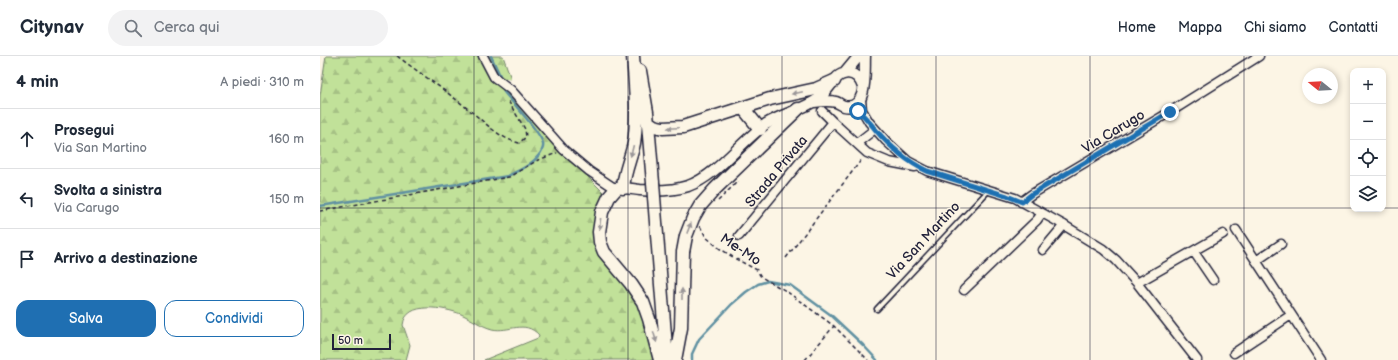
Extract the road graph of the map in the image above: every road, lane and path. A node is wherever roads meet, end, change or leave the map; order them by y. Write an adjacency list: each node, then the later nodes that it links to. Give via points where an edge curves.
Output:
1 (397, 56): 10 (path, via 500,135 519,143 526,137 525,129)
2 (483, 56): 24 (street, via 494,77 511,90)
3 (633, 56): 28 (main road, one-way to 28, via 635,133 632,151)
4 (638, 56): 19 (main road)
5 (859, 56): 8 (street)
6 (864, 56): 9 (street)
7 (1259, 56): 30 (street, Via Carugo)
8 (836, 80): 9 (street, via 851,74 857,76); 12 (street); 13 (street, via 831,94); 15 (main road, one-way to 15, via 816,89 773,98)
9 (863, 87): 11 (street)
10 (507, 99)
11 (861, 99): 14 (street); 18 (street, Via San Martino)
12 (814, 102): 13 (street); 16 (street)
13 (837, 103): 14 (street)
14 (848, 106): 18 (street, Via San Martino)
15 (743, 108): 19 (main road, one-way to 19, via 679,128 663,128); 21 (main road)
16 (798, 109): 21 (street); 53 (main road, one-way to 16, via 681,328 683,252 693,218 714,189)
17 (822, 111): 20 (street)
18 (865, 116): 22 (street, Via San Martino)
19 (648, 122): 52 (main road, bridge)
20 (833, 122): 23 (street); 38 (street, Strada Privata)
21 (760, 129): 28 (street, via 709,173 688,186 662,190)
22 (875, 129): 23 (street); 26 (street, Via San Martino, via 899,154)
23 (857, 143): 25 (street)
24 (564, 150): 28 (street, via 589,171); 32 (path, via 538,160 509,177)
25 (867, 153): 26 (street, via 889,162); 42 (path)
26 (922, 169): 29 (street, Via San Martino)
27 (739, 180): 31 (path)
28 (619, 188): 51 (main road, one-way to 51, via 609,197 602,212 600,242 604,252 631,284 642,302)
29 (989, 190): 30 (street, Via San Martino); 47 (lane, Via San Martino)
30 (1022, 202): 33 (street, Via San Martino)
31 (714, 204)
32 (320, 211)
33 (1042, 213): 35 (street, Via San Martino); 46 (street)
34 (701, 222): 49 (path, Me-Mo, via 702,232 719,248 757,270 761,277 786,291)
35 (1064, 225): 40 (street); 45 (street, Via San Martino, via 1103,249)
36 (1236, 230): 43 (street)
37 (1223, 234): 41 (street)
38 (739, 236)
39 (1281, 244): 43 (street)
40 (1043, 250)
41 (1194, 252): 44 (street); 45 (street)
42 (786, 258)
43 (1256, 261): 48 (street)
44 (1213, 280)
45 (1137, 283): 56 (street, Via San Martino)
46 (964, 290)
47 (877, 309)
48 (1291, 315): 50 (street); 57 (street)
49 (834, 326): 54 (path); 55 (path, Me-Mo)
50 (1234, 353)
51 (660, 360)
52 (667, 360)
53 (675, 360)
54 (805, 360)
55 (868, 360)
56 (1197, 360)
57 (1321, 360)

